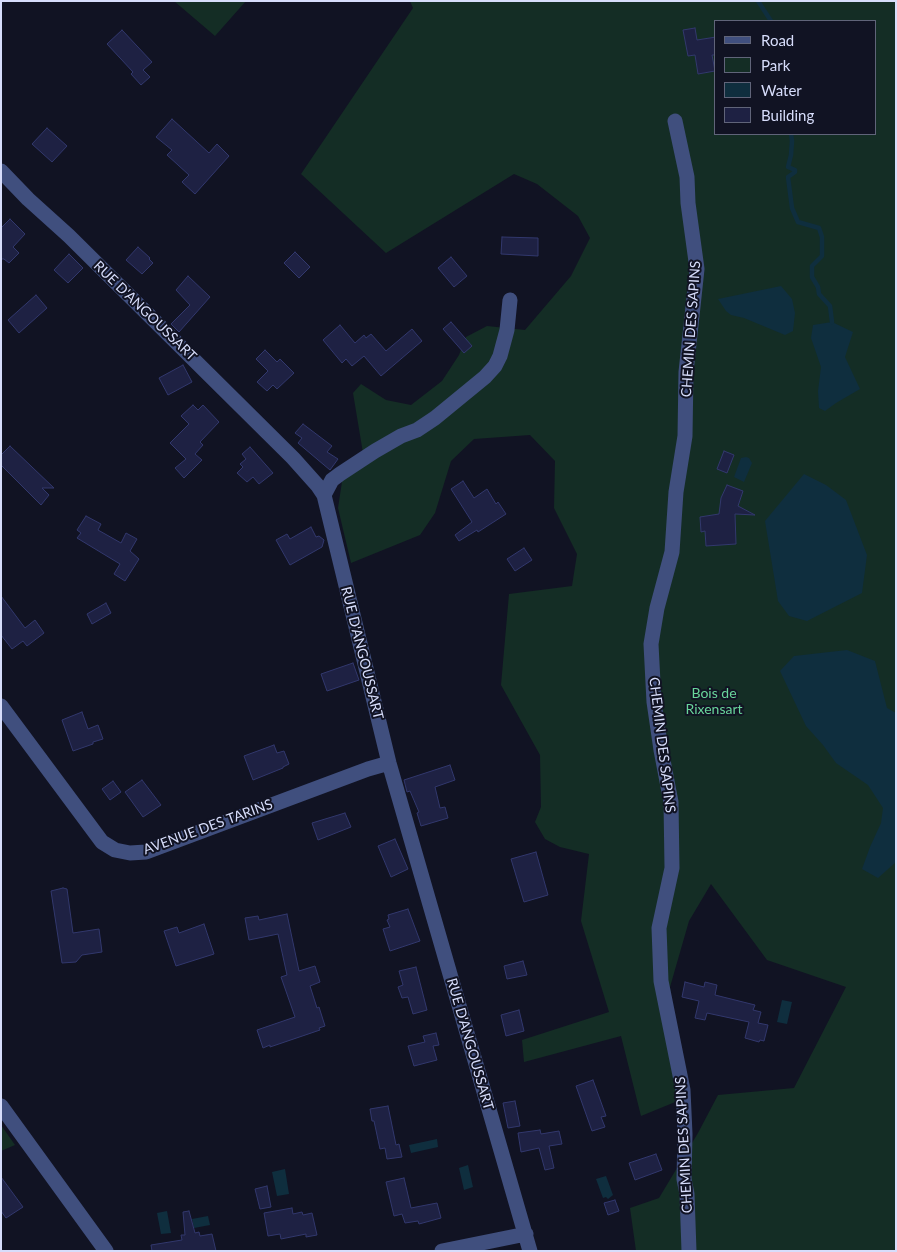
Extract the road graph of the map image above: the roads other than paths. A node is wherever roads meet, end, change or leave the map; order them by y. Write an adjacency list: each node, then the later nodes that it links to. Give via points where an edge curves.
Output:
1 (675, 120): 12 (street, CHEMIN DES SAPINS, via 687,177 697,269 686,372 685,436 676,492 672,552 651,644 654,702 671,802 672,868 659,928 661,981 683,1090)
2 (1, 171): 4 (street, RUE D'ANGOUSSART, via 293,458)
3 (510, 300): 4 (street, via 500,356 486,377 417,430 340,474 332,480)
4 (324, 495): 6 (street, RUE D'ANGOUSSART)
5 (1, 706): 6 (street, AVENUE DES TARINS, via 102,842 115,850 130,853 146,852)
6 (389, 764): 8 (street, RUE D'ANGOUSSART)
7 (1, 1106): 9 (street)
8 (526, 1234): 10 (street); 11 (street, RUE D'ANGOUSSART)
9 (106, 1251)
10 (442, 1251)
11 (530, 1251)
12 (689, 1251)

